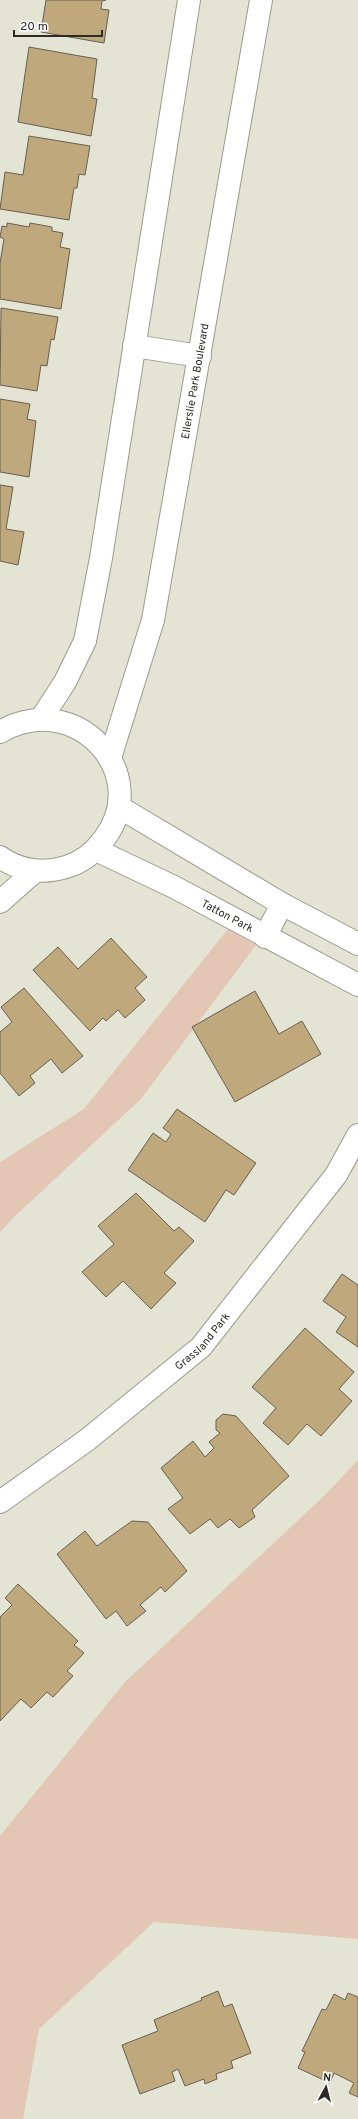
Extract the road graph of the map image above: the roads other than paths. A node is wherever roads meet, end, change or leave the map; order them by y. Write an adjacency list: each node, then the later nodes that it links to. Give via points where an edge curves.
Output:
1 (189, 0): 3 (street)
2 (261, 0): 4 (street, Ellerslie Park Boulevard)
3 (134, 346): 4 (street); 5 (street, via 101,558 85,641 65,682)
4 (200, 356): 7 (street, Ellerslie Park Boulevard, via 153,620)
5 (41, 719): 6 (street, via 25,721); 7 (street, via 61,722 80,729 97,742)
6 (0, 732)
7 (110, 758): 8 (street, via 118,782)
8 (119, 807): 9 (street, via 111,830); 13 (street)
9 (96, 850): 11 (street, via 78,863 57,870); 14 (street, Tatton Park, via 174,887)
10 (0, 857): 11 (street, via 10,864)
11 (35, 871): 12 (street)
12 (0, 902)
13 (282, 904): 14 (street); 15 (street)
14 (265, 937): 16 (street, Tatton Park)
15 (358, 944)
16 (358, 985)
17 (358, 1135): 18 (street, Grassland Park, via 336,1174 201,1347 87,1440)
18 (0, 1502)

